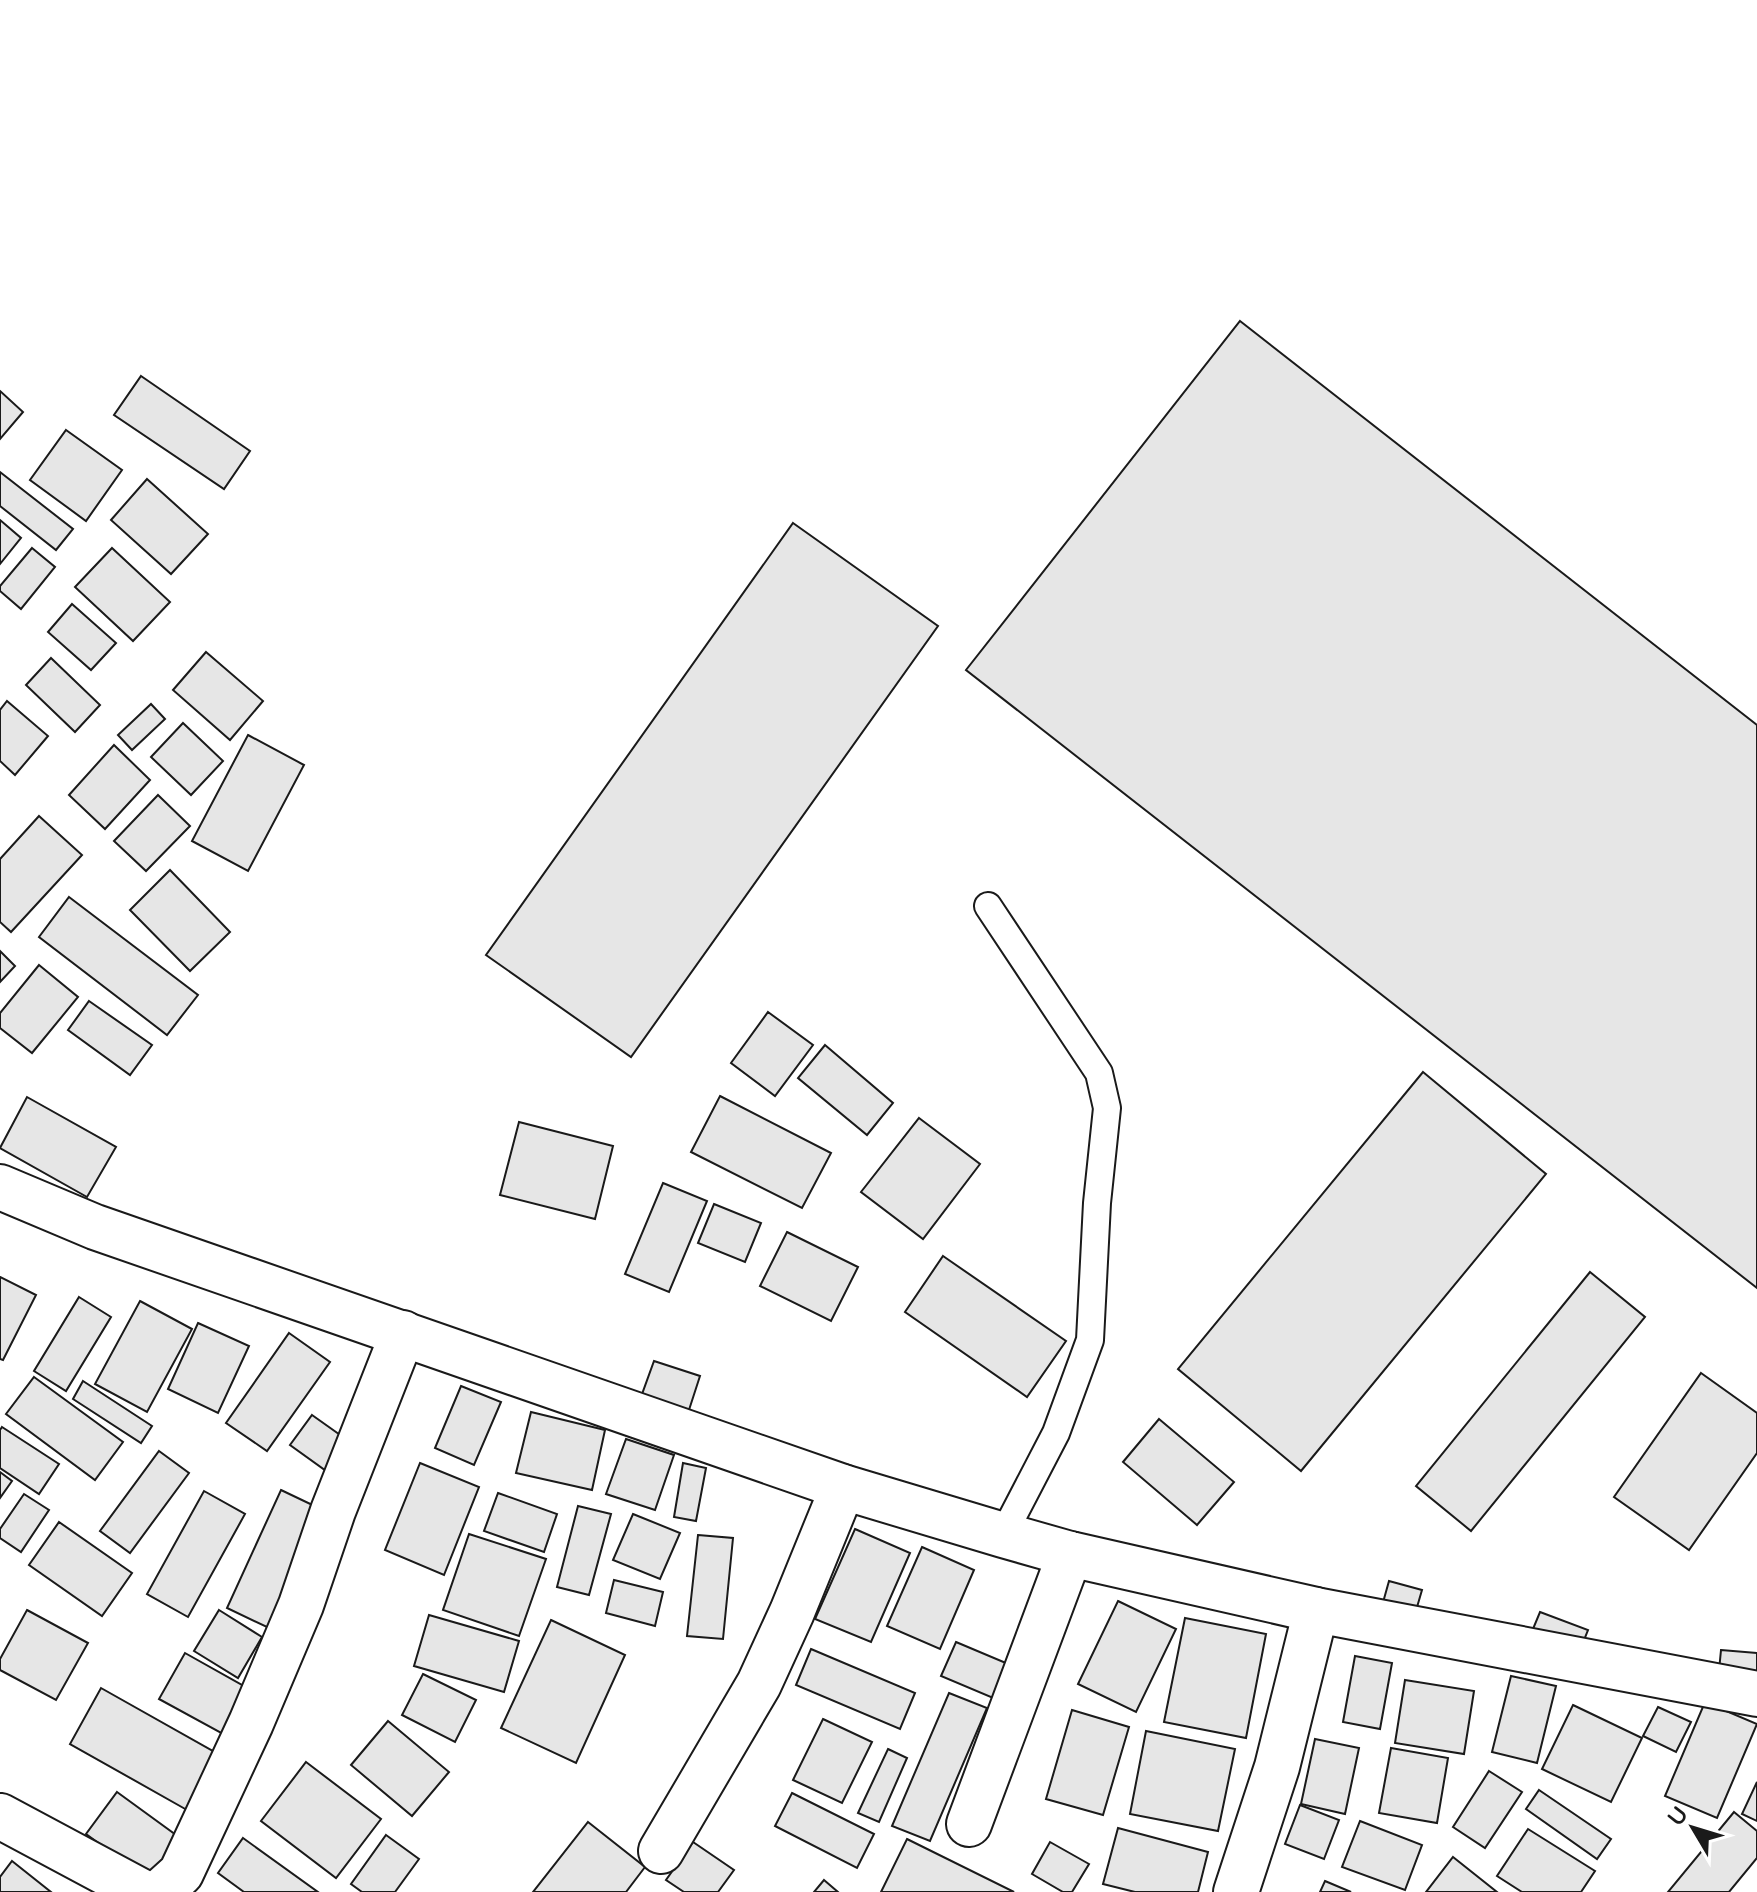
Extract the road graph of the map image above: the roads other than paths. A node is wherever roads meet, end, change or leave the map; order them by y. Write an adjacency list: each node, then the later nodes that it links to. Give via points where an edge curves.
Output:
1 (988, 906): 5 (lane, via 1099,1073 1107,1108 1090,1340 1056,1433)
2 (0, 1187): 3 (main road, via 95,1227)
3 (403, 1333): 4 (main road); 13 (main road, via 251,1723 181,1873)
4 (843, 1487): 5 (main road); 11 (main road, via 759,1684)
5 (1003, 1535): 6 (main road)
6 (1070, 1554): 7 (main road); 10 (main road)
7 (1316, 1610): 8 (main road); 14 (main road, via 1277,1767)
8 (1757, 1694)
9 (0, 1816): 12 (main road)
10 (969, 1824)
11 (661, 1851)
12 (142, 1892)
13 (160, 1892)
14 (1236, 1892)

